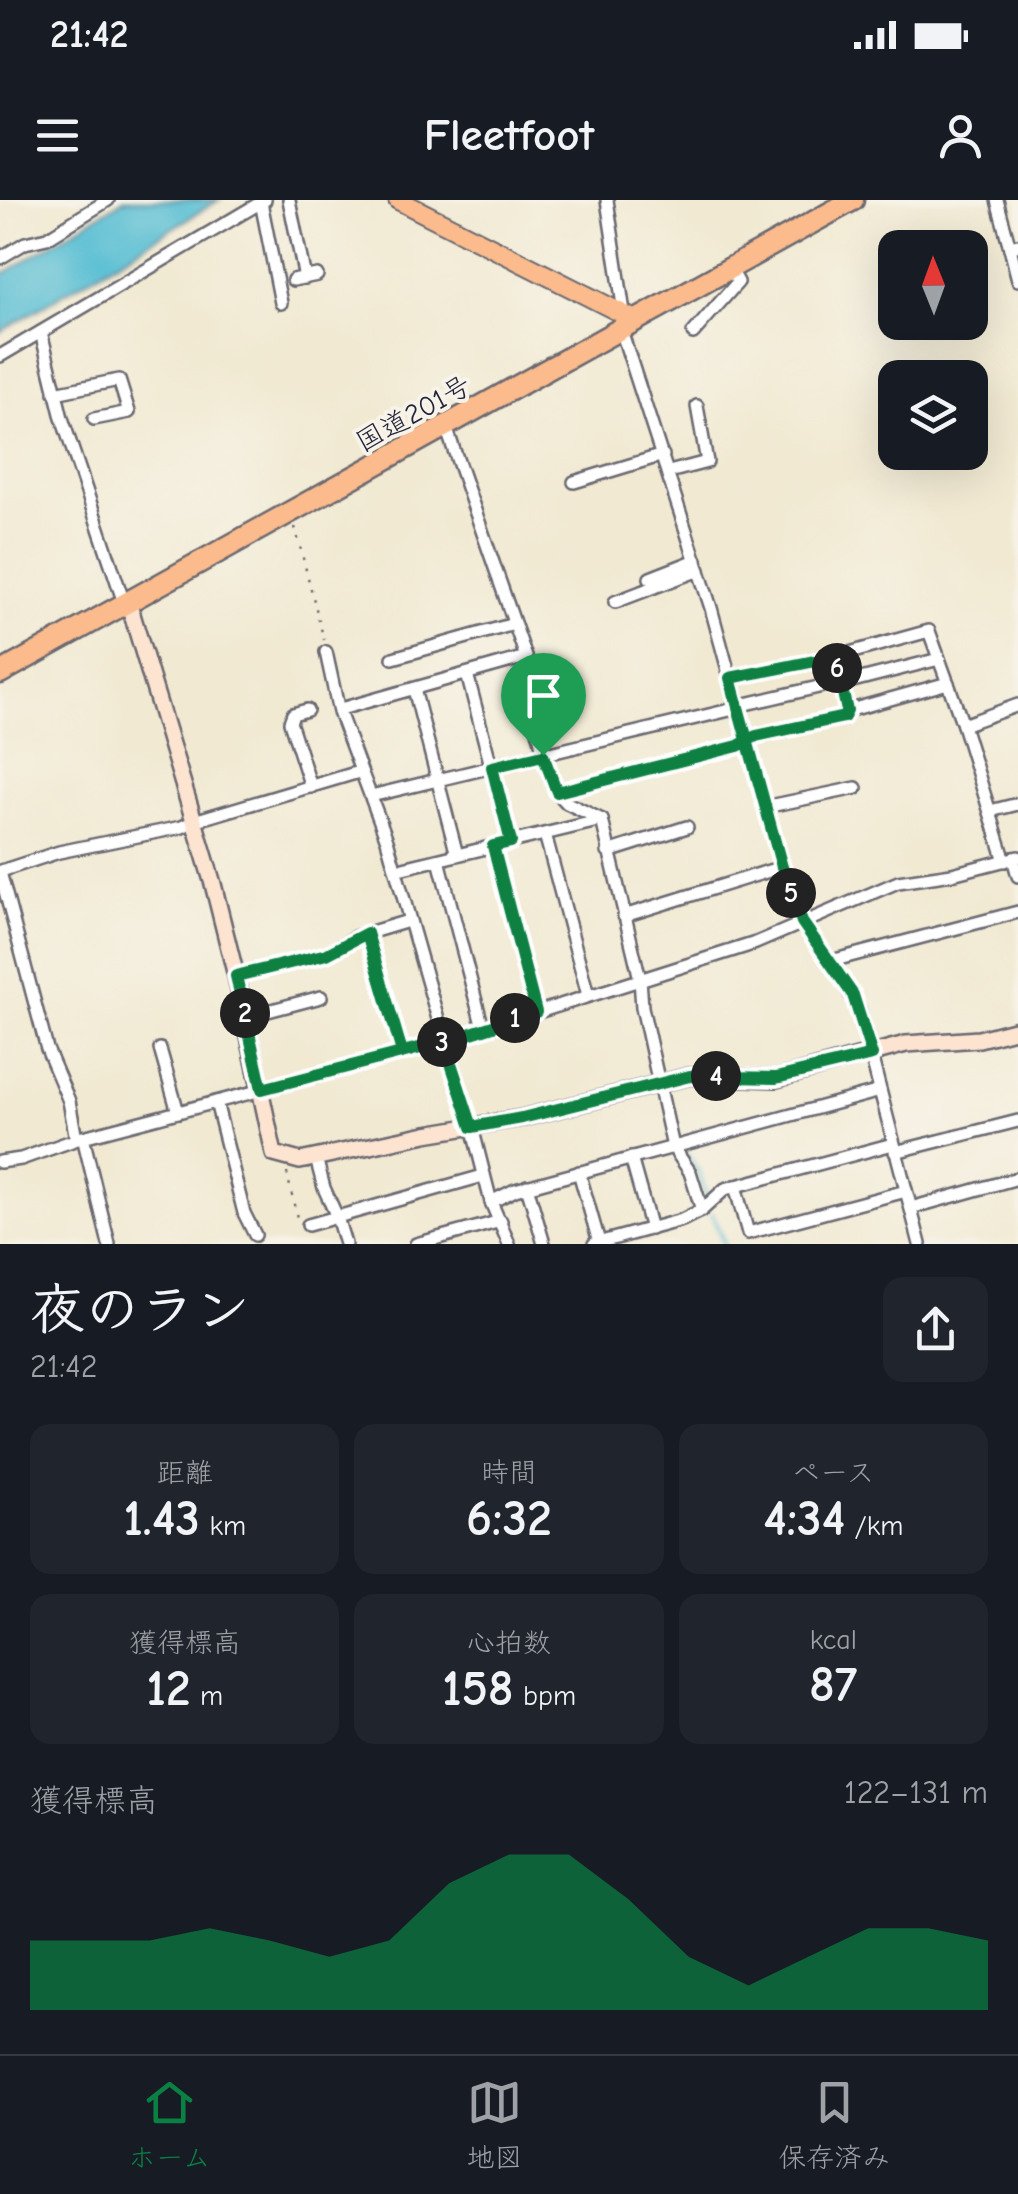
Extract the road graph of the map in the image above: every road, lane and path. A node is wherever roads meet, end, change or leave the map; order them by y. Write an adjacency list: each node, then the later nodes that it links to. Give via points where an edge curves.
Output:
1 (108, 200): 9 (street, via 48,238)
2 (289, 200): 11 (street)
3 (607, 200): 14 (street)
4 (853, 200): 10 (highway, 国道201号)
5 (997, 200): 8 (street)
6 (263, 201): 13 (street); 15 (street)
7 (409, 203): 14 (main road)
8 (1014, 247): 12 (street)
9 (0, 258)
10 (730, 268): 14 (highway, 国道201号); 16 (street, via 738,282)
11 (305, 278)
12 (1018, 280)
13 (281, 303)
14 (626, 320): 21 (highway, 国道201号); 22 (street)
15 (42, 332): 17 (street); 18 (street)
16 (693, 333)
17 (0, 356)
18 (54, 392): 20 (street, via 119,380 129,412); 28 (street, via 102,545)
19 (697, 406): 23 (street, via 707,462)
20 (94, 419)
21 (446, 428): 25 (highway, 国道201号); 30 (street)
22 (663, 455): 23 (street); 24 (street)
23 (668, 472): 26 (street)
24 (574, 482)
25 (292, 512): 28 (highway, 国道201号); 31 (path)
26 (698, 565): 27 (street); 29 (street); 38 (street)
27 (650, 578)
28 (128, 600): 36 (highway, 国道201号); 61 (street)
29 (616, 602)
30 (514, 624): 32 (street); 34 (street)
31 (326, 652): 51 (street)
32 (526, 657): 37 (street); 49 (street)
33 (835, 657): 35 (street, via 929,630); 38 (street); 39 (street)
34 (393, 658)
35 (939, 659): 39 (street); 40 (street)
36 (0, 673)
37 (467, 674): 41 (street); 50 (street)
38 (730, 678): 43 (street)
39 (841, 683): 43 (street); 46 (street)
40 (948, 683): 46 (street); 47 (street)
41 (414, 689): 44 (street); 52 (street)
42 (1018, 705): 47 (street)
43 (738, 707): 48 (street); 49 (street)
44 (344, 708)
45 (307, 710): 53 (street, via 290,722)
46 (847, 711): 48 (street)
47 (964, 725): 59 (street)
48 (747, 742): 55 (street); 58 (street)
49 (543, 755): 50 (street); 55 (street)
50 (492, 767): 52 (street); 64 (street)
51 (359, 772): 53 (street); 88 (street, via 396,871)
52 (438, 779): 56 (street); 67 (street)
53 (311, 787): 61 (street)
54 (856, 788): 58 (street)
55 (557, 792): 60 (street)
56 (374, 795)
57 (1018, 804): 59 (street)
58 (765, 807): 70 (street)
59 (990, 811): 68 (street)
60 (602, 820): 63 (street); 66 (street)
61 (194, 821): 72 (street); 80 (street)
62 (686, 827): 66 (street)
63 (545, 834): 64 (street); 82 (street)
64 (511, 842): 65 (street)
65 (493, 846): 67 (street); 84 (street)
66 (608, 852): 75 (street)
67 (457, 855): 69 (street)
68 (1012, 859): 73 (street); 77 (street, via 898,882)
69 (439, 860): 71 (street); 86 (street)
70 (782, 867): 75 (street); 77 (street)
71 (402, 868)
72 (0, 872): 99 (street, via 47,1049)
73 (1018, 876)
74 (1018, 912): 79 (street)
75 (624, 916): 81 (street)
76 (404, 922): 78 (street)
77 (802, 922): 79 (street); 81 (street)
78 (367, 933): 80 (street, via 327,954); 90 (street)
79 (831, 961): 91 (street, via 853,995)
80 (236, 976): 85 (street)
81 (640, 979): 82 (street); 92 (street)
82 (588, 995): 84 (street)
83 (321, 997): 85 (street)
84 (536, 1012): 86 (street)
85 (246, 1017): 93 (street)
86 (483, 1028): 88 (street)
87 (1018, 1029): 91 (street)
88 (443, 1038): 90 (street); 98 (street)
89 (160, 1049): 96 (street)
90 (402, 1052): 93 (street)
91 (872, 1055): 92 (street, via 776,1078); 94 (street)
92 (657, 1082): 98 (street); 100 (street)
93 (262, 1089): 95 (street); 104 (street, via 274,1154)
94 (880, 1091): 100 (street); 101 (street)
95 (216, 1102): 96 (street); 119 (street)
96 (178, 1112): 99 (street)
97 (1018, 1122): 101 (street)
98 (472, 1127): 102 (street); 107 (street)
99 (80, 1138): 105 (street); 121 (street)
100 (672, 1147): 103 (street); 114 (street, via 690,1172)
101 (894, 1148): 110 (street); 111 (street)
102 (316, 1158): 104 (street); 115 (street)
103 (632, 1158): 106 (street); 118 (street)
104 (286, 1159): 117 (path)
105 (0, 1162)
106 (578, 1172): 109 (street); 120 (street)
107 (483, 1176): 112 (street); 115 (street)
108 (1018, 1178): 113 (street)
109 (527, 1186): 112 (street); 125 (street)
110 (735, 1186): 111 (street, via 748,1233); 114 (street)
111 (906, 1191): 113 (street)
112 (491, 1202): 116 (street)
113 (911, 1208): 126 (street)
114 (702, 1210): 118 (street)
115 (338, 1216): 117 (street); 122 (street)
116 (501, 1221): 123 (street); 124 (street)
117 (304, 1226)
118 (651, 1229): 120 (street)
119 (254, 1235)
120 (597, 1243)
121 (109, 1244)
122 (345, 1244)
123 (416, 1244)
124 (509, 1244)
125 (544, 1244)
126 (920, 1244)

